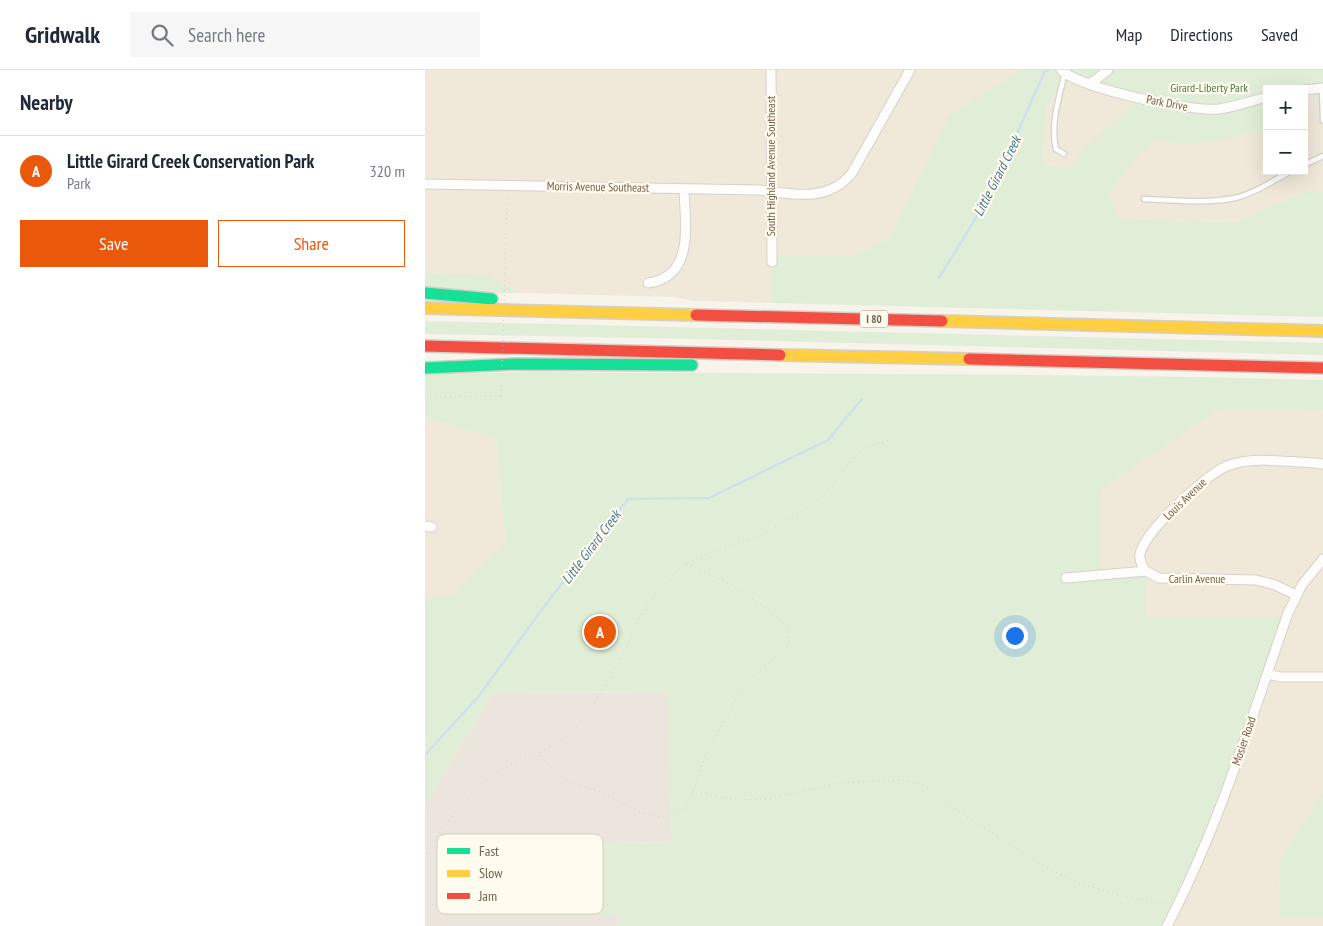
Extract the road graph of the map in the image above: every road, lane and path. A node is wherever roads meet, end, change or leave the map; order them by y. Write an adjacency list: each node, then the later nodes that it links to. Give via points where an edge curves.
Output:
1 (771, 70): 17 (street, South Highland Avenue Southeast)
2 (910, 70): 17 (street, Morris Avenue Southeast, via 847,178 838,186 821,194)
3 (1108, 70): 5 (street)
4 (1063, 72): 5 (street, Park Drive); 10 (lane, via 1054,142 1056,149)
5 (1090, 84): 8 (street, Park Drive, via 1166,104 1206,109 1231,107)
6 (1322, 88): 7 (street); 9 (lane)
7 (1308, 90)
8 (1263, 98)
9 (1323, 121)
10 (1064, 154)
11 (1323, 156): 12 (lane)
12 (1308, 163)
13 (1284, 175): 18 (lane, via 1263,188 1236,198 1209,201)
14 (425, 184): 15 (street, Morris Avenue Southeast)
15 (508, 186): 16 (street, Morris Avenue Southeast); 29 (path, bridge, via 501,396)
16 (684, 189): 17 (street, Morris Avenue Southeast); 20 (street, via 685,241 680,262 671,275)
17 (771, 191): 19 (street, South Highland Avenue Southeast)
18 (1144, 199)
19 (772, 262)
20 (648, 283)
21 (425, 293): 23 (highway, via 498,300 604,304)
22 (425, 308): 23 (highway, I 80)
23 (651, 314): 24 (highway, I 80)
24 (1323, 330)
25 (425, 346): 26 (highway)
26 (787, 355): 27 (highway, via 748,364 515,364); 28 (highway)
27 (425, 368)
28 (1323, 368)
29 (425, 397)
30 (889, 440): 32 (path, via 856,453 831,488 808,508 761,535 708,552)
31 (1323, 464): 34 (street, Louis Avenue, via 1245,462 1218,470 1198,485 1145,541 1140,560)
32 (685, 564): 39 (path, via 655,594 638,620 625,652 588,714 566,738); 40 (path, via 725,581 787,626 789,633 785,650 755,673 740,691 705,757)
33 (1321, 565): 36 (street, Mosier Road)
34 (1146, 571): 35 (street, Carlin Avenue); 36 (street, Carlin Avenue, via 1159,578 1256,580)
35 (1066, 578)
36 (1297, 595): 37 (street, Mosier Road)
37 (1267, 674): 38 (street); 44 (street, Mosier Road, via 1218,812)
38 (1323, 677)
39 (539, 752): 40 (path, via 551,769 571,783 601,792 642,813 660,817 677,813 686,806); 41 (path, via 501,770 476,789)
40 (693, 791): 44 (path, via 733,800 768,799 839,783 903,780 924,786 1052,870 1081,884)
41 (439, 834)
42 (437, 836): 43 (path)
43 (425, 853)
44 (1177, 907): 45 (street, Mosier Road)
45 (1167, 926)

